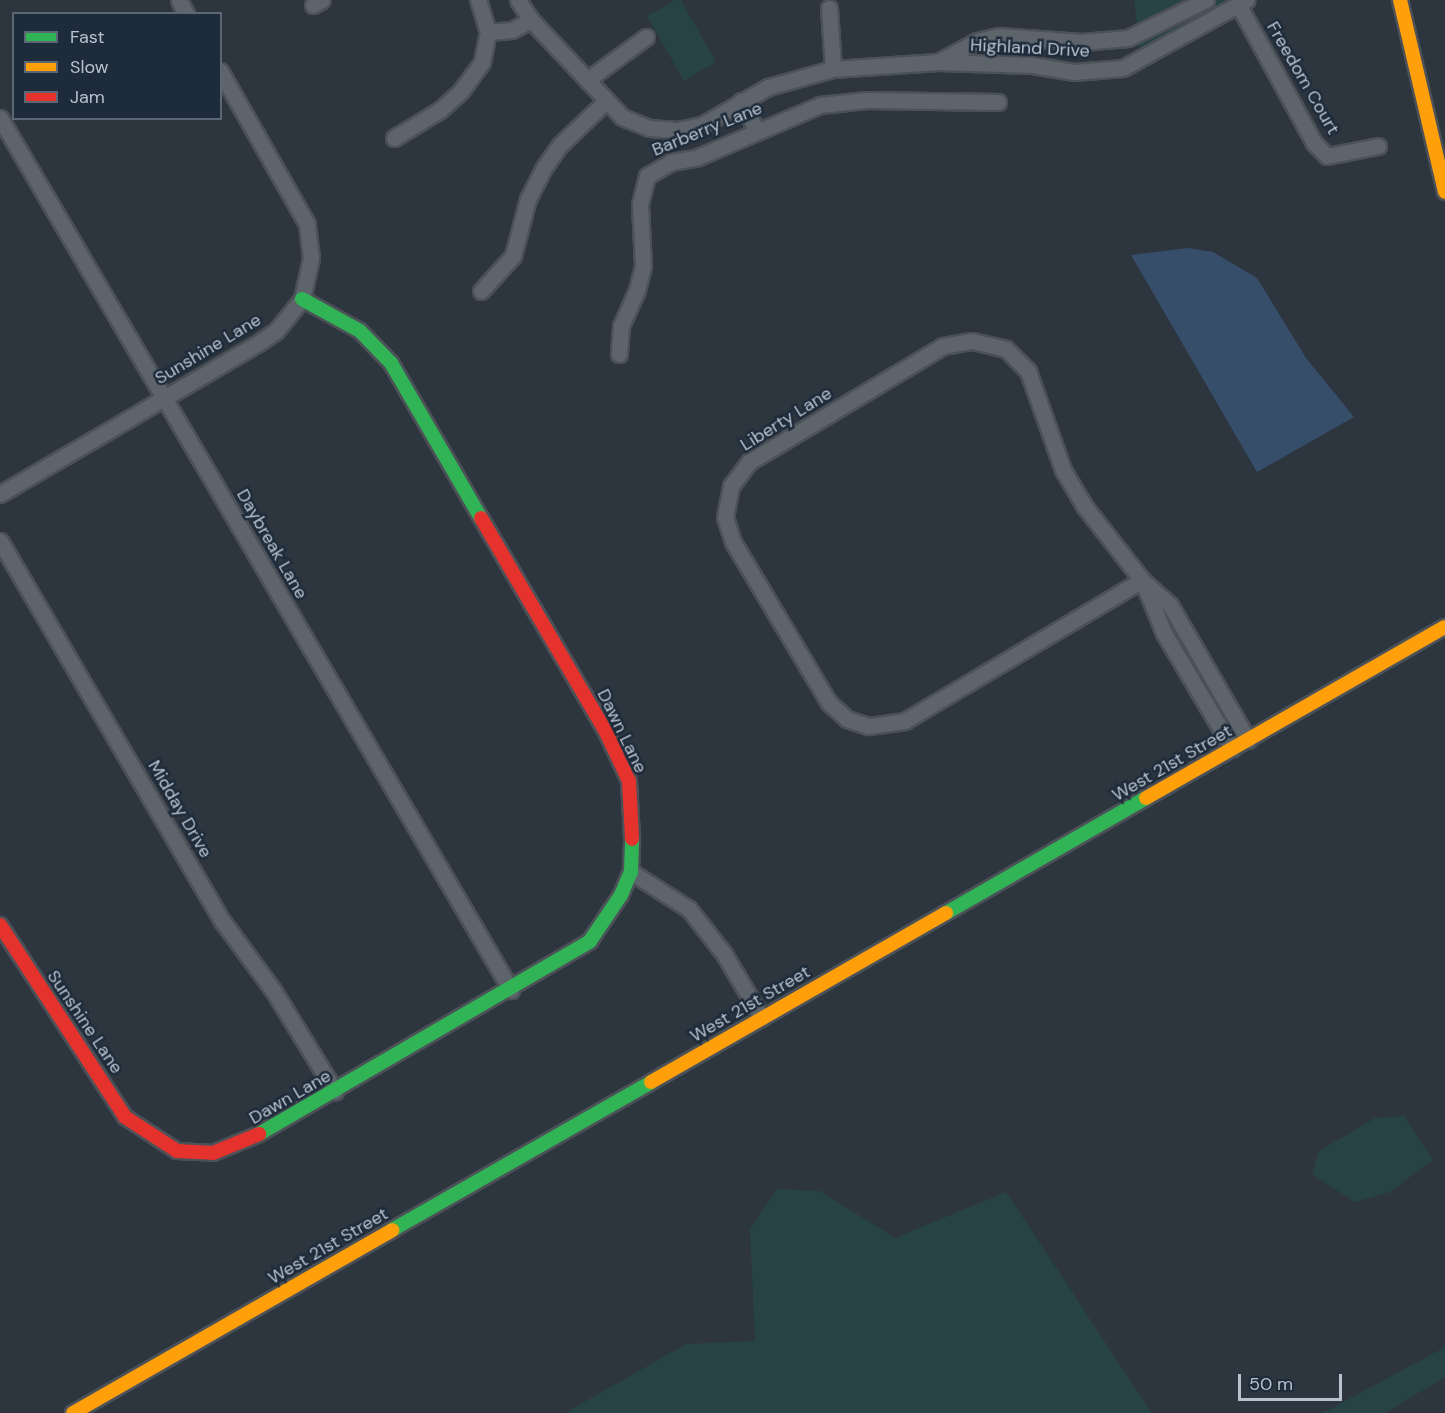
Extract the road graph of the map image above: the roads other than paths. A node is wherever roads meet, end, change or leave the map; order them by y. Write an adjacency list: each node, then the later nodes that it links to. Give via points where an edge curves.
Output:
1 (478, 0): 8 (street)
2 (518, 0): 7 (street, Highland Drive)
3 (1206, 0): 10 (street, Highland Drive, via 1119,40 1082,42 999,36 977,41)
4 (1400, 0): 21 (street)
5 (1242, 2): 10 (street, Highland Drive, via 1123,69 1074,72 1032,65); 20 (street, Freedom Court, via 1314,144 1328,156)
6 (829, 8): 11 (street)
7 (531, 20): 8 (street, via 512,30); 13 (street, Highland Drive)
8 (488, 32): 19 (street, via 482,62 461,91 440,110)
9 (646, 37): 13 (street)
10 (938, 62): 11 (street, Highland Drive)
11 (833, 69): 14 (street, Highland Drive, via 768,87)
12 (222, 75): 23 (street, Sunshine Lane, via 307,224 311,258)
13 (586, 80): 15 (street, Highland Drive)
14 (741, 101): 15 (street, Highland Drive, via 702,125 677,130 649,128 622,117); 18 (street)
15 (605, 102): 22 (street, via 543,168 528,199 513,256)
16 (998, 102): 18 (street, Barberry Lane, via 867,100 820,105)
17 (0, 118): 25 (street, Daybreak Lane)
18 (757, 131): 24 (street, Barberry Lane, via 698,157 671,162 648,176 640,204 643,266 638,290 621,327)
19 (394, 138)
20 (1378, 147)
21 (1445, 192)
22 (481, 291)
23 (302, 299): 25 (street, Sunshine Lane, via 276,331); 32 (street, Dawn Lane, via 360,331 391,363 606,732 629,781 633,801)
24 (620, 354)
25 (164, 398): 26 (street, Sunshine Lane); 34 (street, Daybreak Lane)
26 (0, 494)
27 (0, 541): 36 (street, Midday Drive, via 223,922 273,990)
28 (1142, 580): 28 (street, Liberty Lane, via 1085,507 1062,470 1028,371 1006,349 972,341 943,346 749,462 731,486 725,517 733,542 829,703 847,719 868,726 905,721); 30 (street, Liberty Lane, via 1170,605); 31 (street, Liberty Lane, via 1164,633)
29 (1445, 627): 30 (street, West 21st Street)
30 (1248, 740): 31 (street, West 21st Street)
31 (1232, 748): 35 (street, West 21st Street)
32 (631, 872): 34 (street, Dawn Lane, via 621,895 590,941); 35 (street, via 689,909 724,954)
33 (0, 925): 37 (street, Sunshine Lane, via 125,1117)
34 (511, 990): 36 (street, Dawn Lane)
35 (762, 1018): 38 (street, West 21st Street)
36 (335, 1091): 37 (street, Dawn Lane, via 251,1139 213,1153)
37 (176, 1158)
38 (73, 1413)

